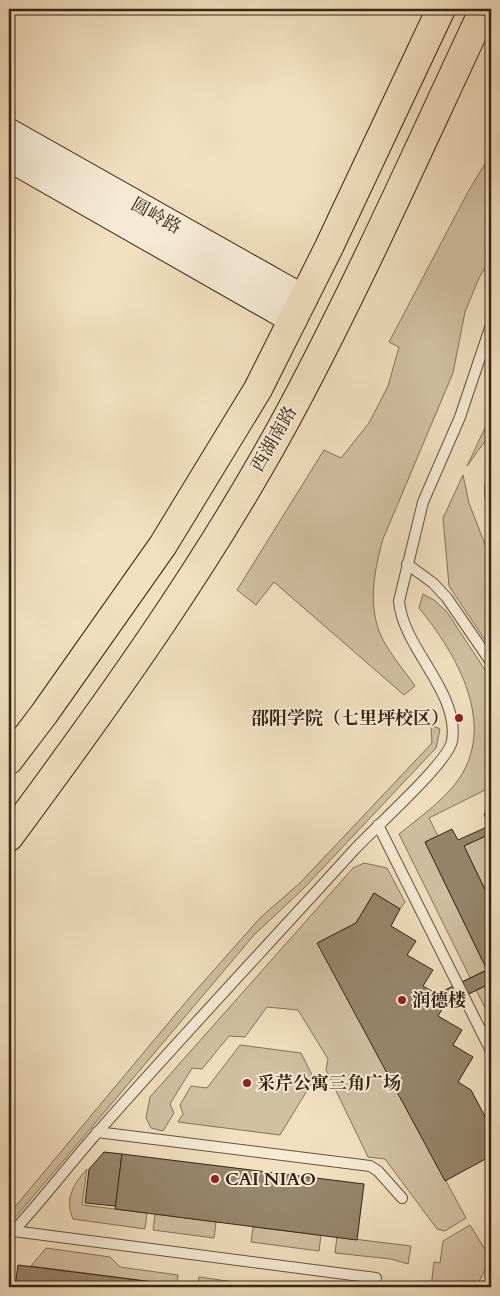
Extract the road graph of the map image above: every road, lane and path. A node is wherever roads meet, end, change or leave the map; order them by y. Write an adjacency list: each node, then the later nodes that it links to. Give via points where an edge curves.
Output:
1 (441, 9): 5 (main road)
2 (484, 9): 11 (main road, 西湖南路, via 364,265 296,401 202,562 85,734)
3 (9, 133): 5 (street, 圆岭路)
4 (9, 157): 5 (street, 圆岭路)
5 (298, 309): 9 (main road, via 258,389 164,544)
6 (491, 326): 7 (lane, via 460,417 424,502)
7 (407, 564): 8 (lane, via 447,598); 10 (lane, via 399,601 400,615 446,702 453,729 444,757)
8 (491, 662)
9 (9, 760)
10 (378, 825): 12 (lane); 13 (lane)
11 (9, 837)
12 (491, 1051)
13 (97, 1132): 14 (lane, via 370,1166); 15 (lane)
14 (402, 1198)
15 (11, 1233): 16 (lane)
16 (376, 1278)

